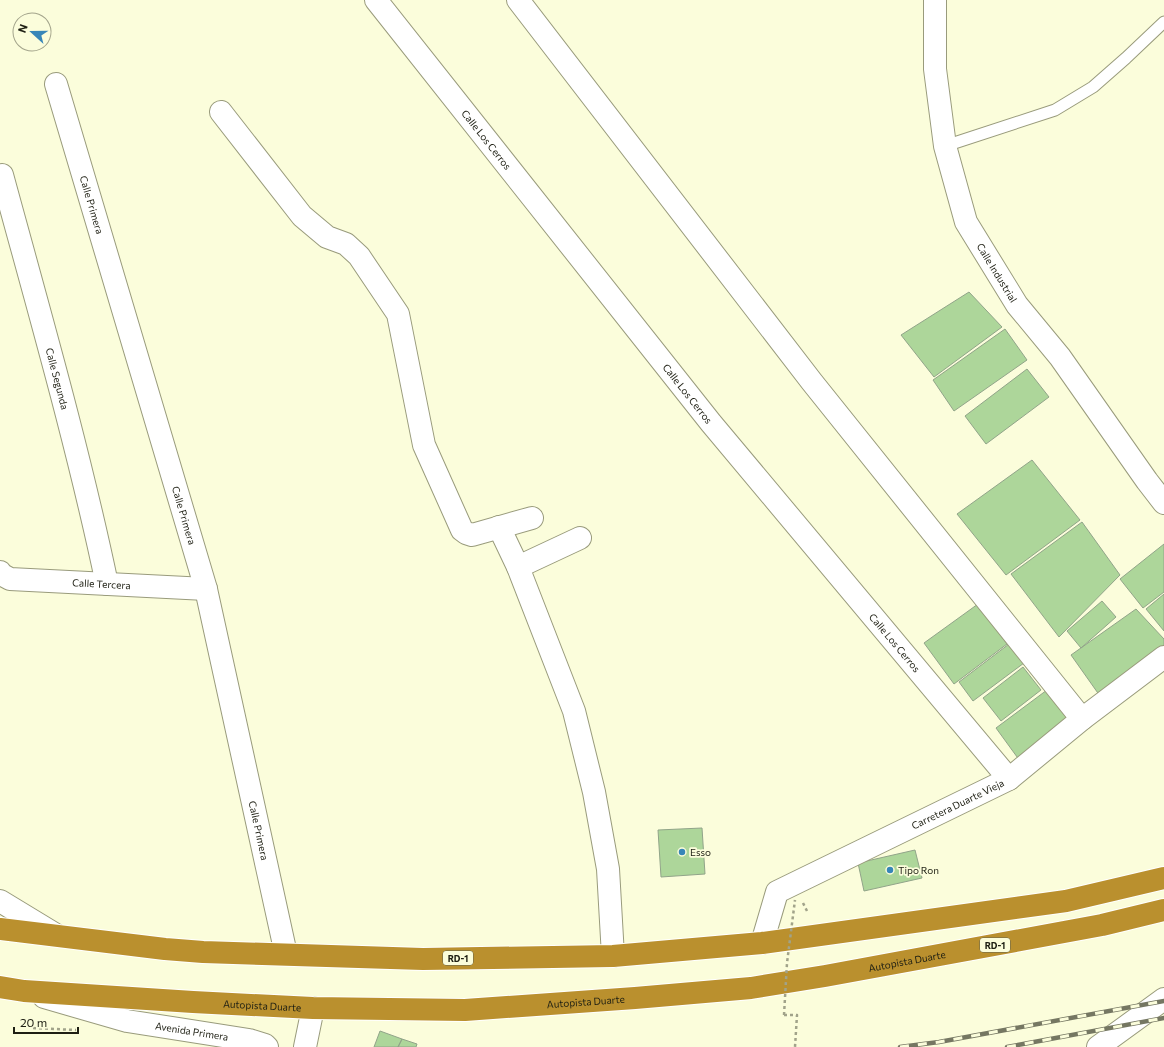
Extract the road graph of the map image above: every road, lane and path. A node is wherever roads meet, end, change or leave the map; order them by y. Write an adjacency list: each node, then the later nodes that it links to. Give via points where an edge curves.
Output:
1 (376, 0): 19 (street, Calle Los Cerros, via 711,424)
2 (518, 0): 18 (street, via 812,382)
3 (936, 0): 7 (street, Calle Industrial, via 935,69)
4 (1164, 22): 7 (lane, via 1094,87 1055,110)
5 (56, 84): 16 (street, Calle Primera)
6 (222, 112): 11 (street, via 302,216 327,237 346,244 359,256 398,314 424,445 462,530 472,535)
7 (945, 146): 9 (street, Calle Industrial, via 966,222 996,272 1017,305 1060,357)
8 (2, 175): 15 (street, Calle Segunda, via 58,381)
9 (1164, 503)
10 (532, 518): 11 (street)
11 (499, 527): 13 (street)
12 (580, 538): 13 (street)
13 (518, 567): 28 (street, via 574,711 594,792 608,869)
14 (0, 572): 15 (street, Calle Tercera, via 10,580)
15 (107, 584): 16 (street, Calle Tercera)
16 (206, 589): 27 (street, Calle Primera)
17 (1164, 657): 18 (street, Carretera Duarte Vieja)
18 (1082, 719): 19 (street, Carretera Duarte Vieja)
19 (1009, 779): 26 (street, Carretera Duarte Vieja, via 777,892)
20 (1164, 878): 26 (highway, RD-1, via 1066,901)
21 (795, 900): 35 (path, bridge, via 784,1015 797,1015)
22 (0, 901): 25 (street)
23 (1164, 910): 32 (highway, Autopista Duarte / RD-1, via 1094,926 751,988 465,1010)
24 (0, 929): 25 (highway, RD-1)
25 (56, 935): 27 (highway, RD-1, via 165,949)
26 (762, 943): 28 (highway, RD-1)
27 (286, 954): 28 (highway, RD-1, via 423,959)
28 (613, 956)
29 (0, 987): 30 (highway, Autopista Duarte / RD-1)
30 (24, 991): 32 (highway, Autopista Duarte / RD-1); 33 (street, Avenida Primera, via 127,1021 249,1040)
31 (1164, 999): 36 (street)
32 (313, 1008): 34 (street)
33 (267, 1047)
34 (305, 1047)
35 (796, 1047)
36 (1098, 1047)

